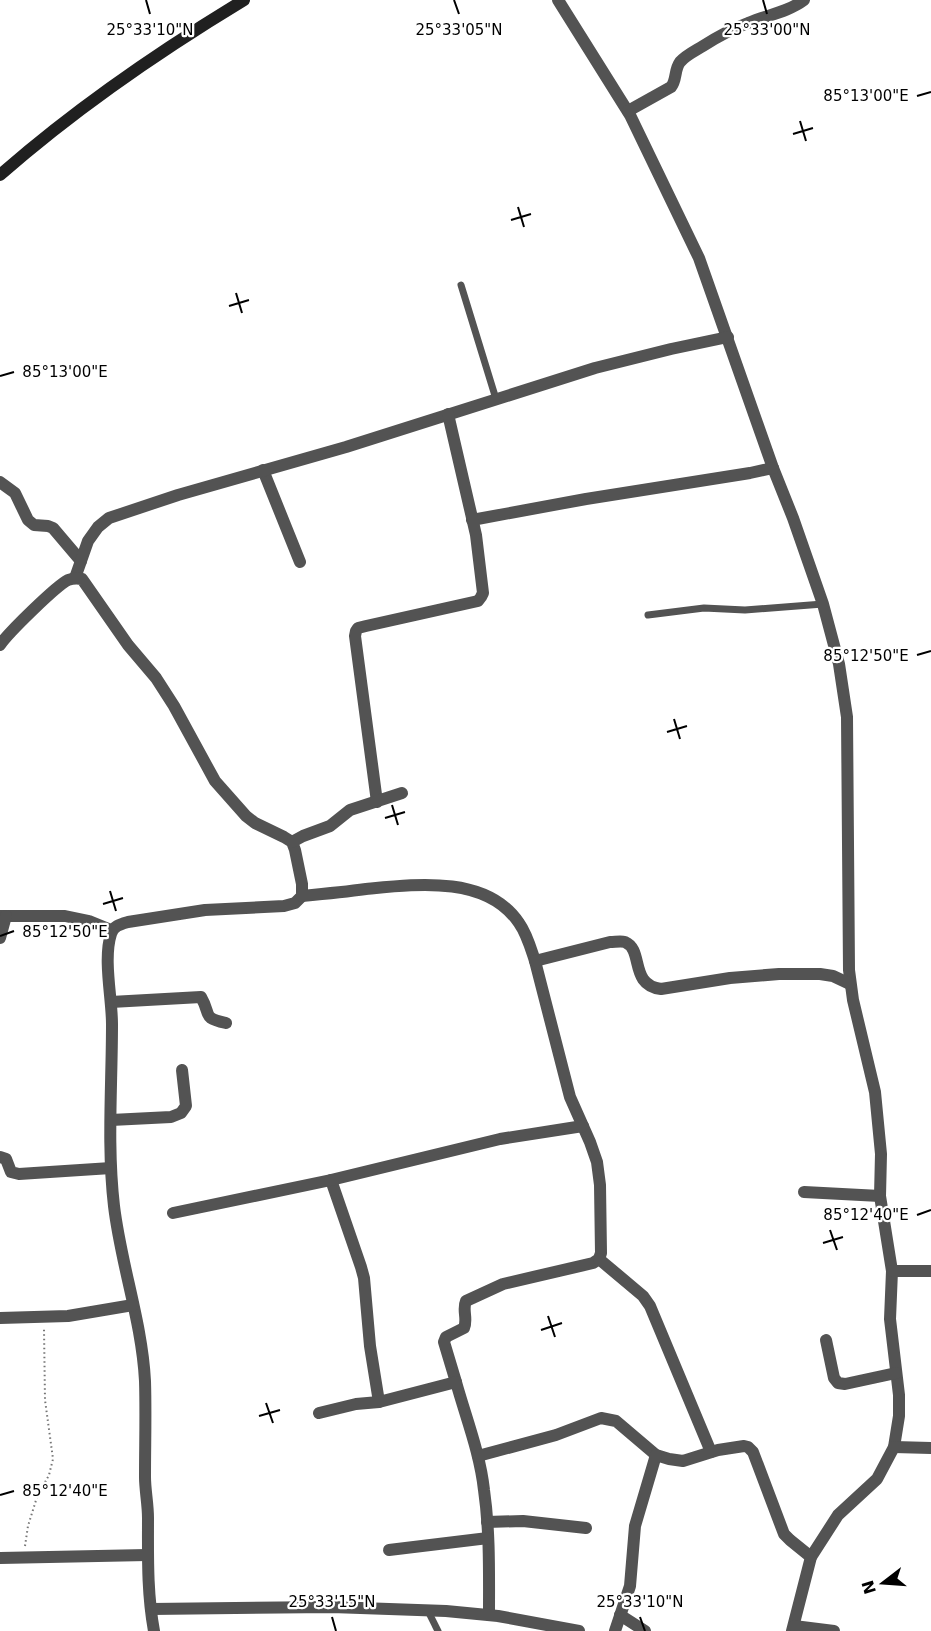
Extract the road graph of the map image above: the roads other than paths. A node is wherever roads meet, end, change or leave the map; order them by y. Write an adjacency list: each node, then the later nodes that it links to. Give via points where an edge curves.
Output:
1 (244, 0): 5 (street, via 83,107)
2 (558, 0): 4 (street)
3 (804, 0): 4 (street, via 726,33 687,56 676,69 670,87)
4 (628, 111): 7 (street, via 699,258)
5 (0, 176)
6 (461, 285): 8 (lane)
7 (728, 337): 8 (street, via 595,368); 10 (street)
8 (496, 399): 9 (street)
9 (448, 414): 11 (street); 13 (street)
10 (773, 468): 13 (street); 17 (street)
11 (263, 470): 14 (street, via 109,518 88,541); 15 (street)
12 (0, 482): 14 (street, via 17,495 28,520 52,528)
13 (472, 520): 21 (street, via 483,593 478,601 356,631)
14 (81, 561): 16 (street)
15 (300, 562)
16 (75, 578): 19 (street, via 58,588); 22 (street, via 89,587 156,678 226,795 255,823)
17 (823, 604): 18 (lane, via 745,610 704,608); 28 (street, via 839,664 847,717)
18 (648, 615)
19 (0, 645)
20 (402, 793): 21 (street)
21 (377, 802): 22 (street, via 350,810 330,826)
22 (292, 842): 23 (street)
23 (302, 890): 25 (street, via 295,903 284,906 187,912 128,922); 27 (street, via 421,884 484,894 520,923)
24 (3, 916): 25 (street, via 65,916); 26 (street)
25 (111, 930): 29 (street)
26 (0, 938)
27 (535, 961): 28 (street, via 623,941 632,949 643,980 654,988 779,974 820,974); 33 (street, via 570,1097)
28 (850, 984): 38 (street, via 874,1092 881,1154)
29 (111, 1002): 30 (street, via 201,997 208,1017); 32 (street)
30 (226, 1023)
31 (183, 1070): 32 (street, via 186,1106 181,1113)
32 (111, 1120): 35 (street)
33 (583, 1126): 36 (street, via 500,1139); 40 (street, via 597,1162 600,1185)
34 (0, 1157): 35 (street, via 6,1159 11,1172 19,1174)
35 (111, 1168): 43 (street, via 117,1225)
36 (331, 1180): 39 (street); 48 (street, via 364,1278)
37 (804, 1192): 38 (street)
38 (880, 1196): 41 (street)
39 (173, 1213)
40 (599, 1258): 47 (street, via 593,1263 503,1284 466,1300 464,1328 444,1342); 52 (street, via 644,1296 650,1306)
41 (892, 1271): 42 (street); 46 (street, via 890,1318)
42 (931, 1271)
43 (133, 1305): 44 (street, via 68,1316); 59 (street, via 145,1381)
44 (0, 1318)
45 (826, 1340): 46 (street, via 838,1383)
46 (896, 1373): 50 (street, via 899,1416)
47 (456, 1383): 48 (street); 54 (street)
48 (379, 1402): 49 (street)
49 (319, 1413)
50 (894, 1447): 51 (street); 60 (street, via 877,1479 838,1515)
51 (931, 1448)
52 (711, 1452): 53 (street, via 683,1461); 60 (street, via 739,1446 753,1452 784,1534)
53 (656, 1455): 54 (street, via 616,1421 601,1418); 65 (street, via 635,1526 630,1586)
54 (478, 1456): 55 (street)
55 (487, 1522): 56 (street, via 523,1521); 57 (street)
56 (585, 1528)
57 (488, 1538): 58 (street); 64 (street)
58 (389, 1550)
59 (147, 1555): 61 (street); 62 (street)
60 (811, 1557): 66 (street)
61 (0, 1558)
62 (151, 1609): 63 (street, via 332,1607); 67 (street)
63 (428, 1611): 64 (street); 68 (lane)
64 (489, 1615): 69 (street)
65 (620, 1615): 70 (street); 71 (street)
66 (793, 1629): 72 (street)
67 (154, 1631)
68 (438, 1631)
69 (579, 1631)
70 (615, 1631)
71 (645, 1631)
72 (834, 1631)

